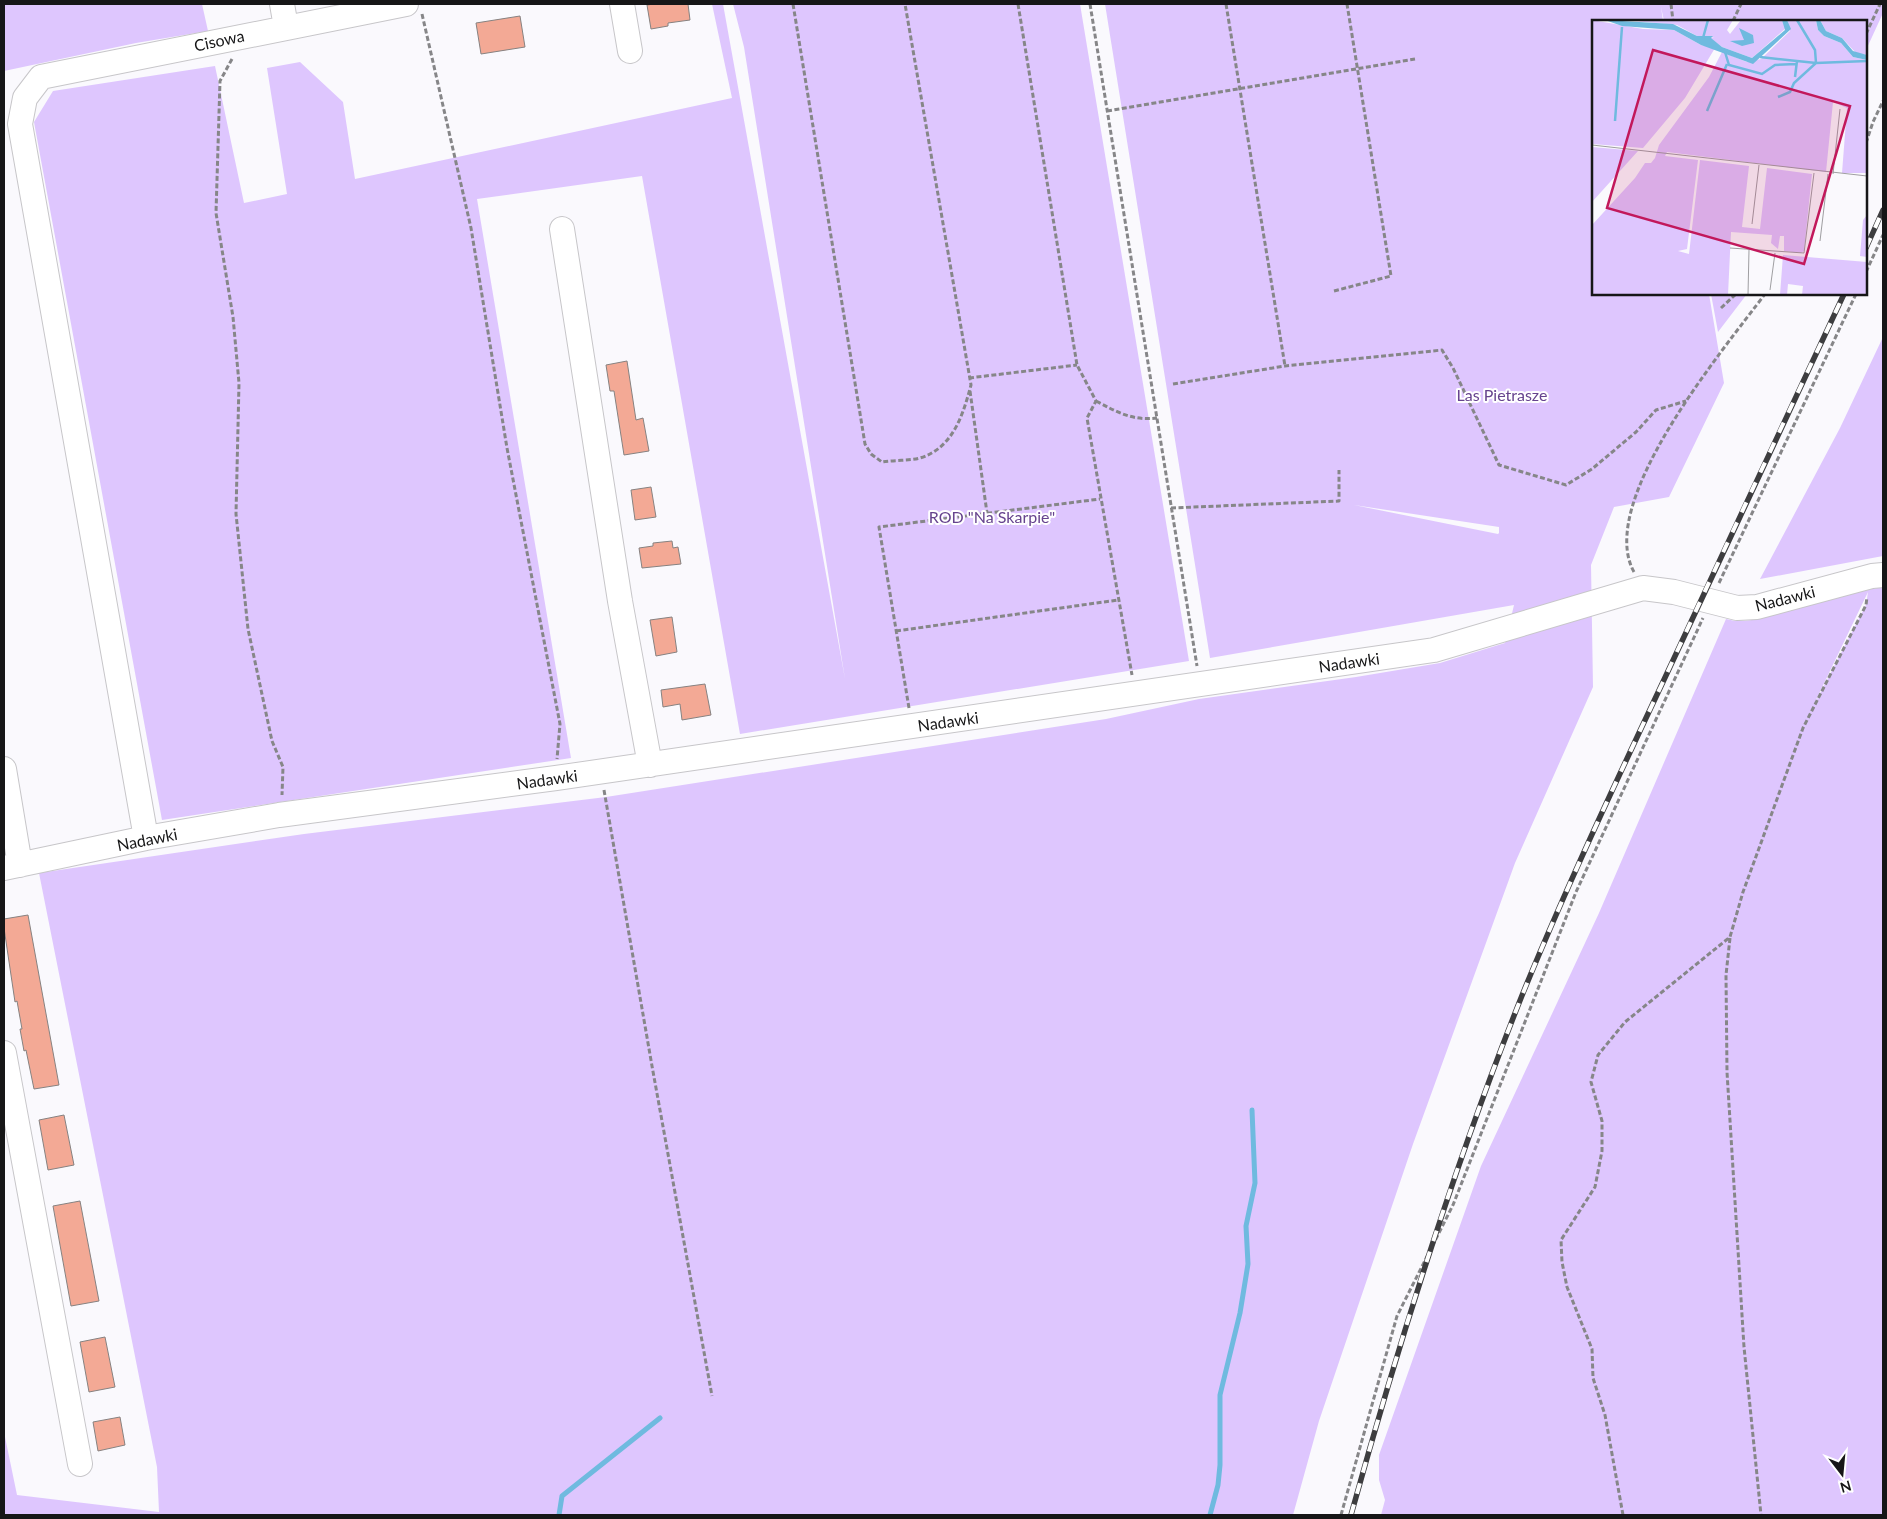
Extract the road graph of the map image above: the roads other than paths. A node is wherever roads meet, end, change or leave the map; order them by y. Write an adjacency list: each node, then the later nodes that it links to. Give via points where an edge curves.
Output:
1 (282, 4): 4 (street)
2 (622, 4): 5 (street)
3 (414, 8): 4 (street, Cisowa)
4 (286, 27): 10 (street, Cisowa, via 41,77 25,98 20,124)
5 (630, 51)
6 (562, 229): 8 (street)
7 (1878, 576): 8 (street, Nadawki, via 1757,607 1737,608 1674,592 1643,588 1434,650)
8 (650, 765): 10 (street, Nadawki, via 279,815)
9 (4, 769): 11 (street)
10 (146, 838): 11 (street, Nadawki)
11 (12, 866)
12 (4, 1053): 13 (street)
13 (80, 1464)

